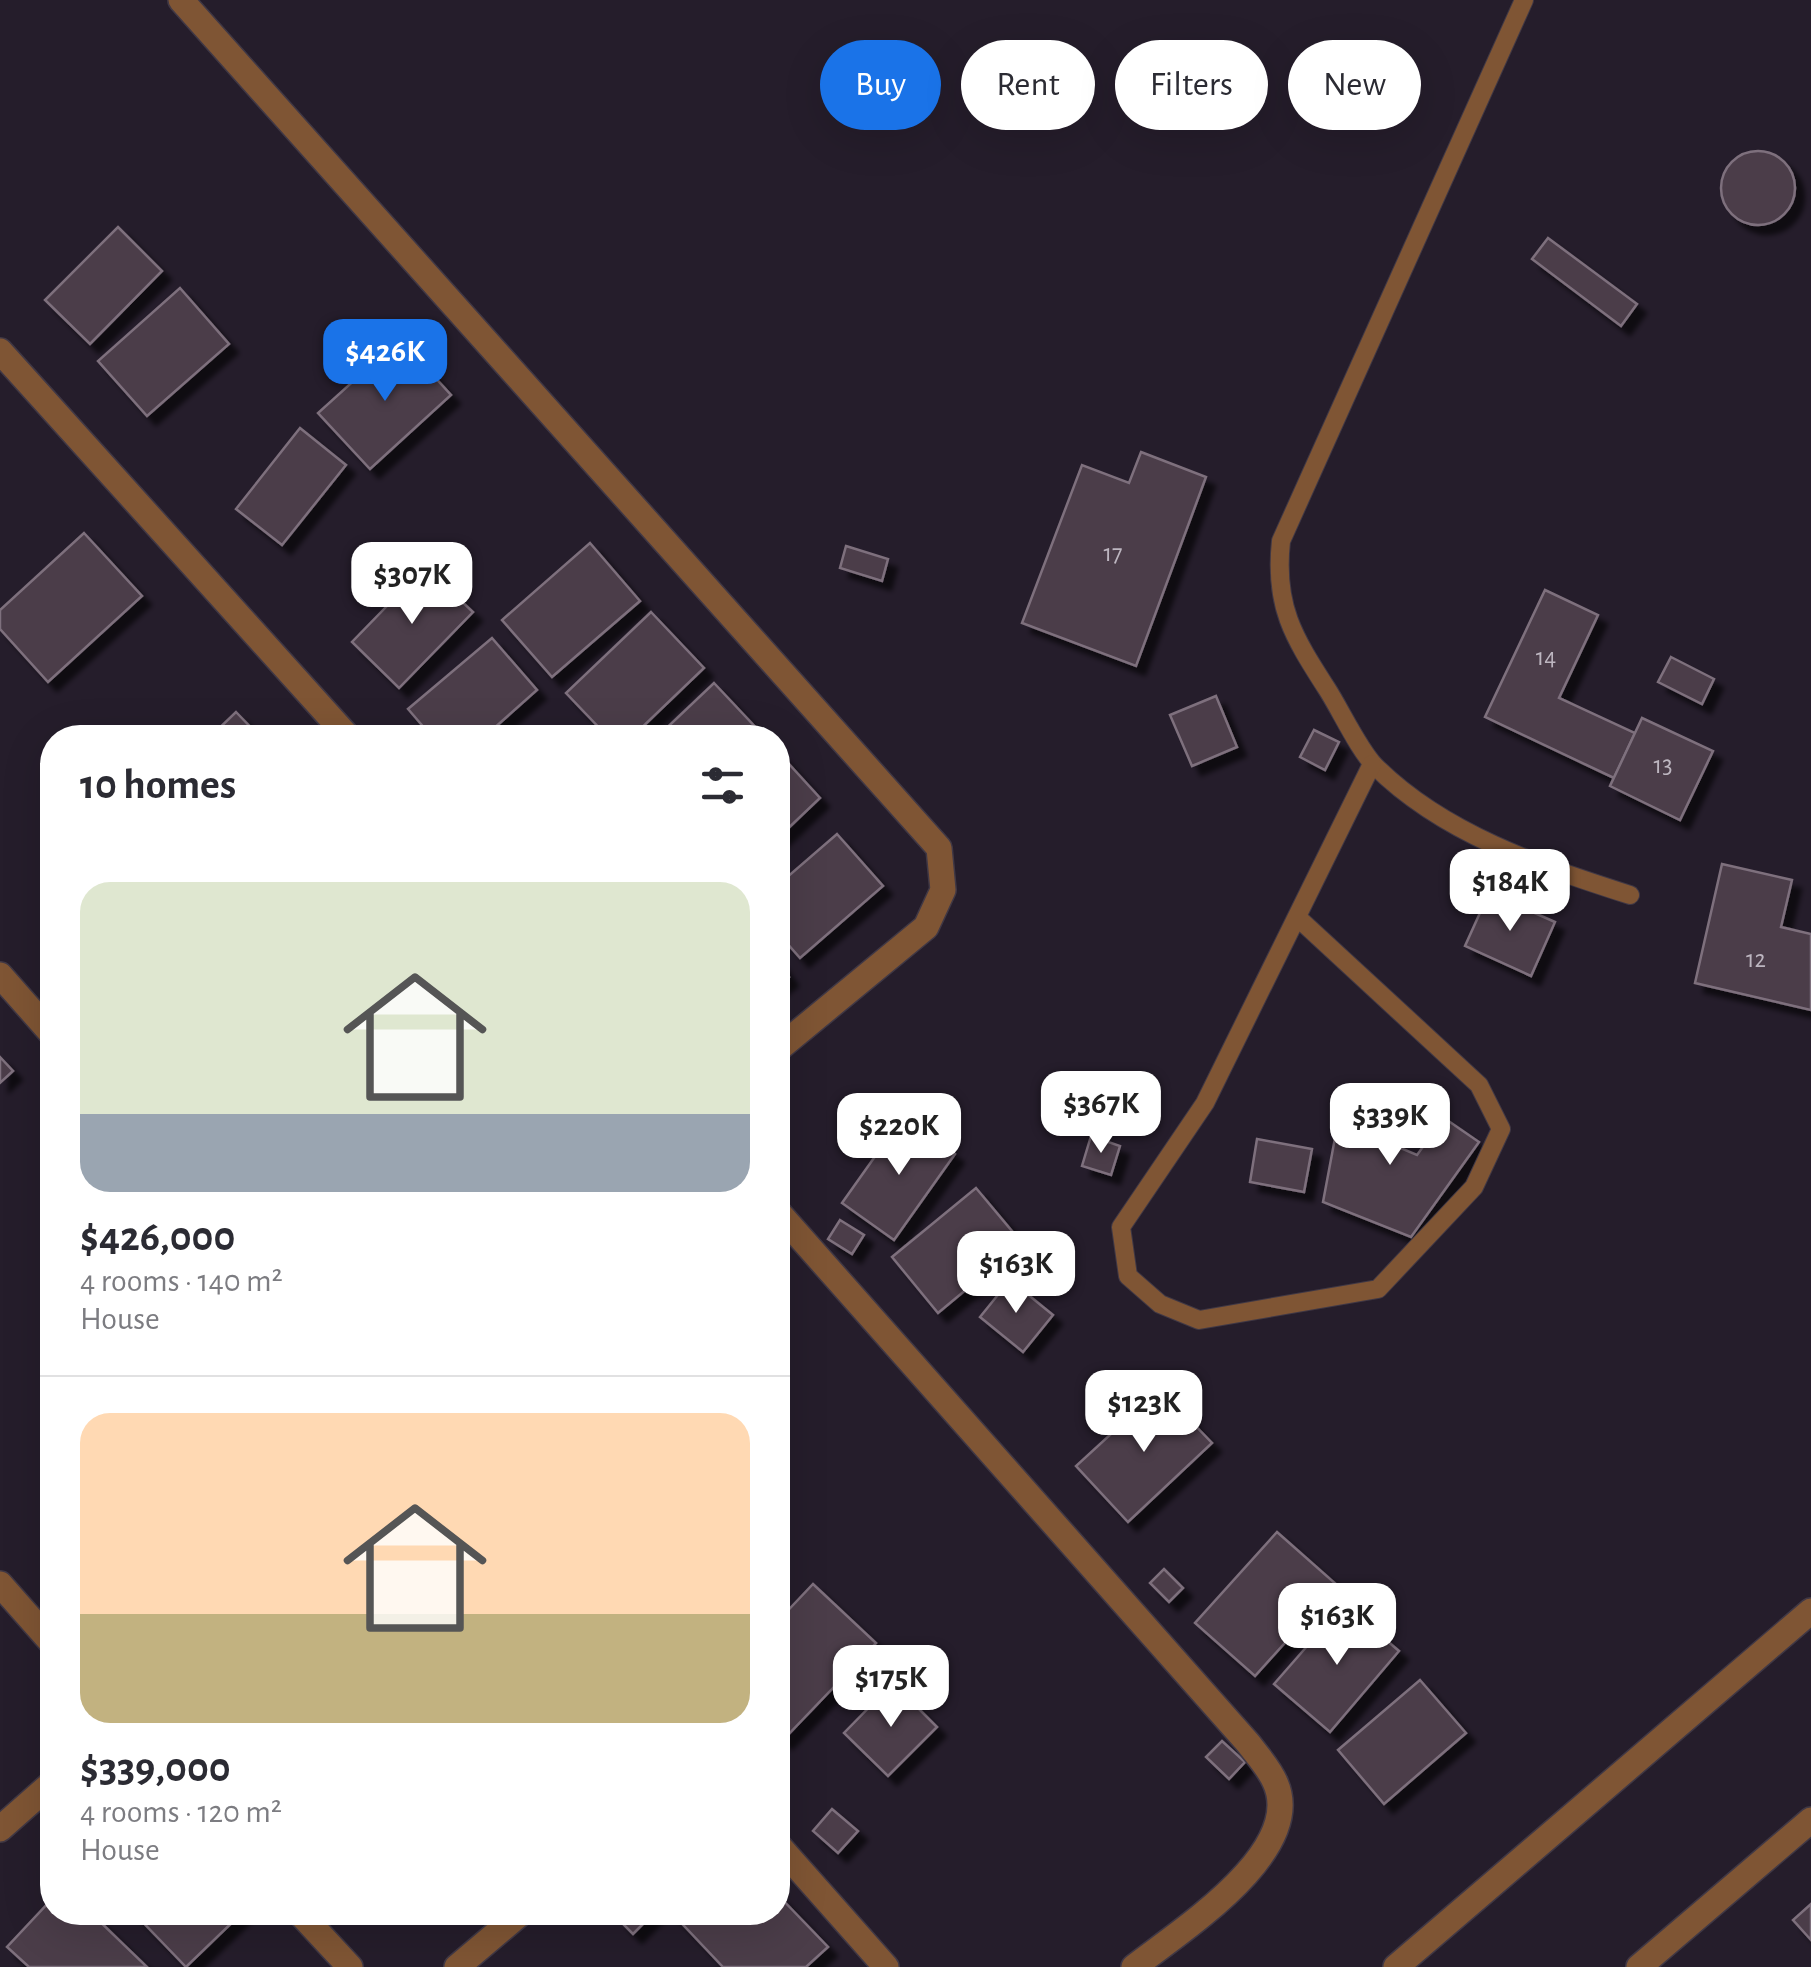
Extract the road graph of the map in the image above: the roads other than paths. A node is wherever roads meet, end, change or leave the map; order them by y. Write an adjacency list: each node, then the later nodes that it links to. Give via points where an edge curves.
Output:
1 (182, 0): 10 (street, via 939,848 943,890 926,926)
2 (1524, 0): 5 (lane, via 1281,541 1281,604)
3 (0, 351): 4 (street)
4 (338, 725)
5 (1372, 764): 6 (lane, via 1444,821 1556,871); 7 (lane)
6 (1630, 895)
7 (1297, 917): 7 (lane, via 1205,1104 1121,1227 1128,1276 1160,1304 1199,1320 1378,1289 1474,1187 1501,1129 1479,1085)
8 (0, 975): 9 (street)
9 (40, 1020)
10 (790, 1039)
11 (790, 1226): 24 (street, via 1248,1744 1276,1784 1280,1826 1241,1883)
12 (0, 1584): 14 (street)
13 (1811, 1612): 25 (street)
14 (40, 1629)
15 (40, 1794): 17 (street)
16 (1811, 1820): 26 (street)
17 (0, 1829)
18 (790, 1859): 23 (street)
19 (311, 1925): 21 (street)
20 (507, 1925): 22 (street)
21 (350, 1967)
22 (457, 1967)
23 (886, 1967)
24 (1134, 1967)
25 (1396, 1967)
26 (1638, 1967)

